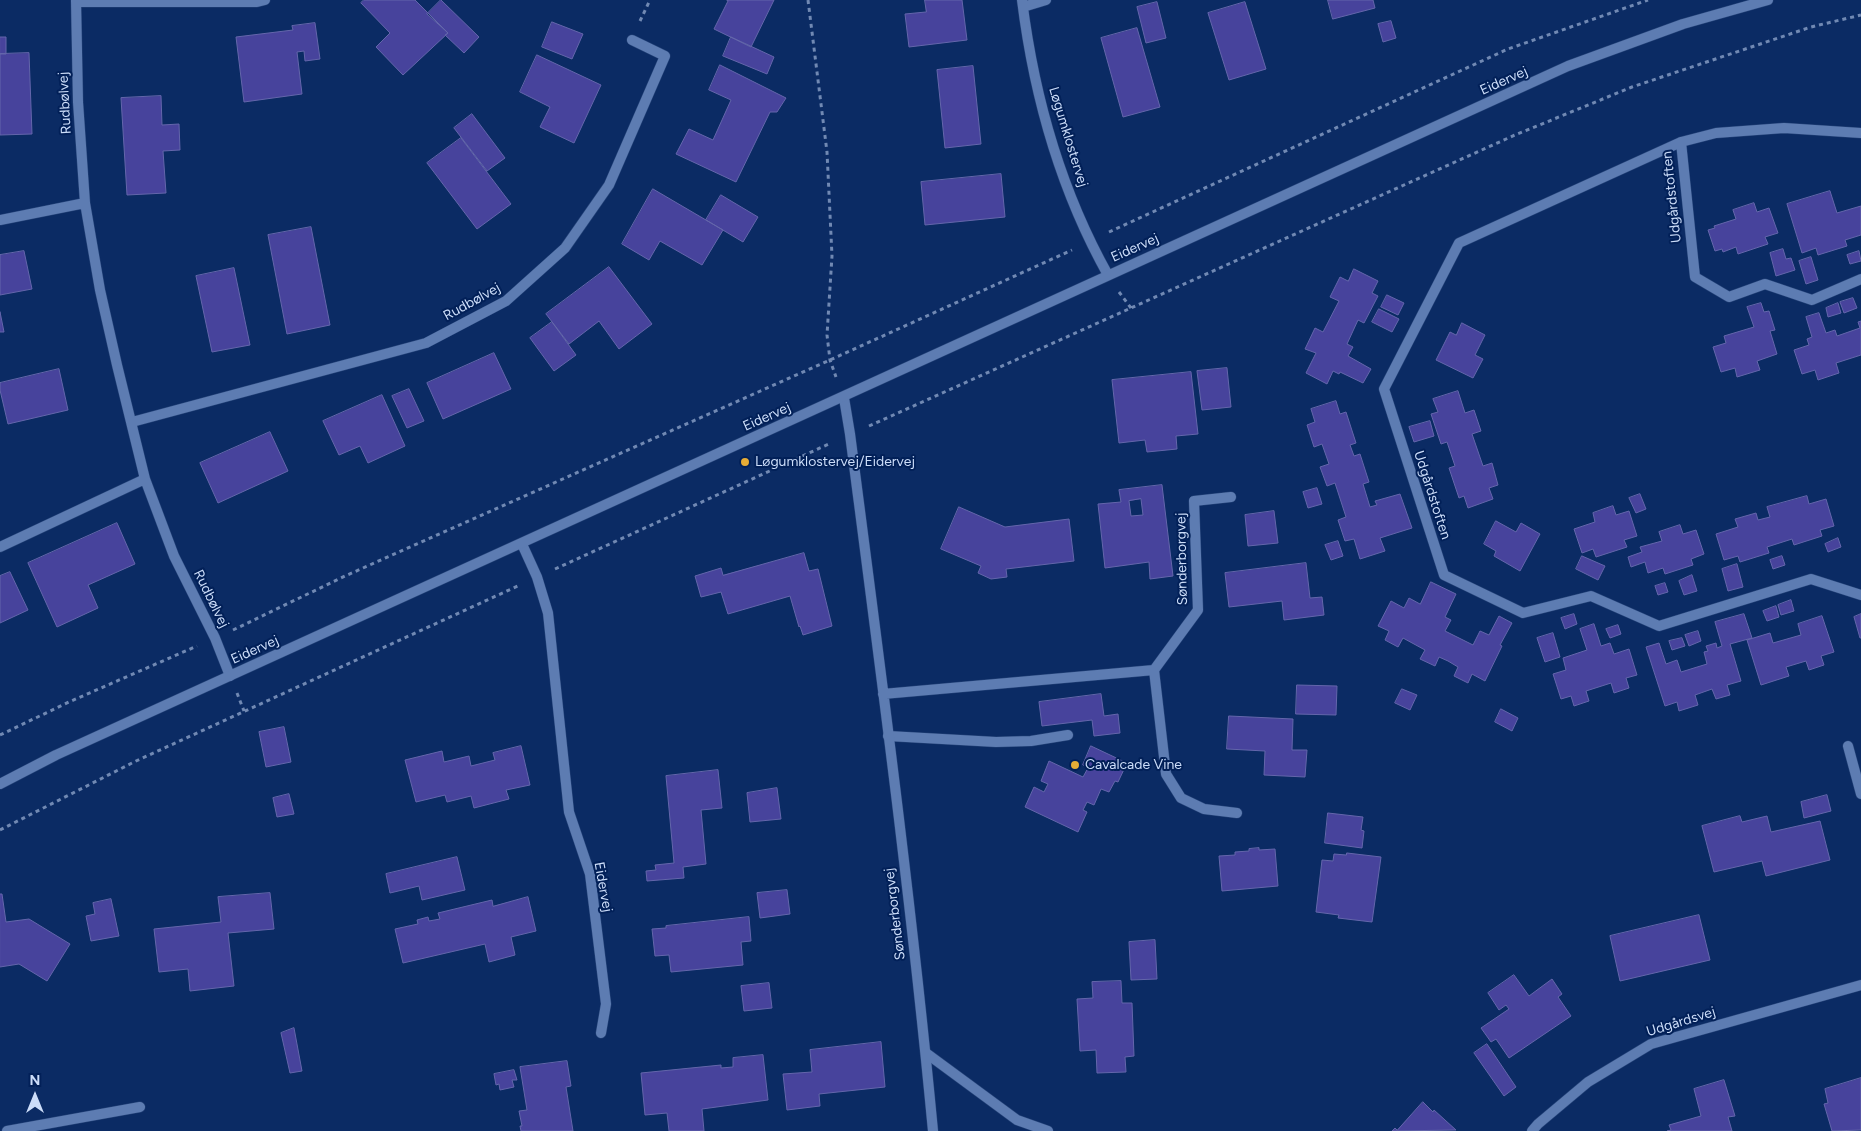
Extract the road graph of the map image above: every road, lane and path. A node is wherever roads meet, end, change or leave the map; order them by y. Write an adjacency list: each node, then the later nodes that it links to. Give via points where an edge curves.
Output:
1 (265, 0): 6 (street, Rudbølvej)
2 (808, 0): 17 (path, via 827,152 832,256)
3 (1046, 0): 7 (street)
4 (1648, 0): 14 (path, via 1508,49)
5 (1768, 0): 15 (street, Eidervej, via 1684,24 1568,66)
6 (76, 1): 12 (street, Rudbølvej)
7 (1022, 4): 14 (street, Løgumklostervej, via 1042,108 1059,166)
8 (1861, 15): 20 (path, via 1811,27 1632,87 1524,132)
9 (632, 40): 19 (street, Rudbølvej, via 665,56 609,185 565,248 506,300 426,343)
10 (1861, 133): 11 (street, Udgårdstoften, via 1784,128 1716,133)
11 (1681, 142): 16 (street, Udgårdstoften, via 1694,277 1729,297 1765,284 1812,300); 26 (street, Udgårdstoften, via 1458,243 1384,389 1444,575 1523,613 1591,596 1659,626 1811,579)
12 (85, 203): 13 (street); 19 (street, Rudbølvej, via 100,290)
13 (0, 220)
14 (1089, 242): 15 (street, Løgumklostervej); 17 (path)
15 (1108, 275): 18 (street, Eidervej)
16 (1861, 279)
17 (830, 360): 27 (path, via 346,576)
18 (844, 398): 20 (street, Sønderborgvej); 23 (street, Eidervej)
19 (132, 422): 21 (street, Rudbølvej)
20 (850, 434): 25 (path); 30 (street, Sønderborgvej)
21 (145, 479): 24 (street); 27 (street, Rudbølvej, via 174,556)
22 (1231, 497): 28 (street, Sønderborgvej, via 1194,501 1198,610)
23 (522, 544): 25 (street, Eidervej); 29 (street, Eidervej)
24 (0, 547)
25 (537, 577): 38 (path, via 136,761); 40 (street, Eidervej, via 548,613 569,812 590,874 606,1004)
26 (1861, 595)
27 (215, 638): 29 (street, Rudbølvej); 32 (path)
28 (1154, 670): 30 (street); 37 (street, via 1166,774 1181,798 1204,809)
29 (230, 676): 35 (street, Eidervej)
30 (883, 694): 33 (street, Sønderborgvej)
31 (1068, 734): 33 (street, via 1032,742)
32 (0, 735)
33 (888, 736): 41 (street, Sønderborgvej)
34 (1848, 746): 36 (street)
35 (0, 784)
36 (1861, 794)
37 (1237, 813)
38 (0, 830)
39 (1861, 985): 46 (street, Udgårdsvej, via 1651,1044 1588,1082)
40 (600, 1033)
41 (926, 1053): 44 (street, Sønderborgvej); 45 (street, via 1017,1120)
42 (140, 1107): 43 (street)
43 (6, 1131)
44 (933, 1131)
45 (1048, 1131)
46 (1532, 1131)

